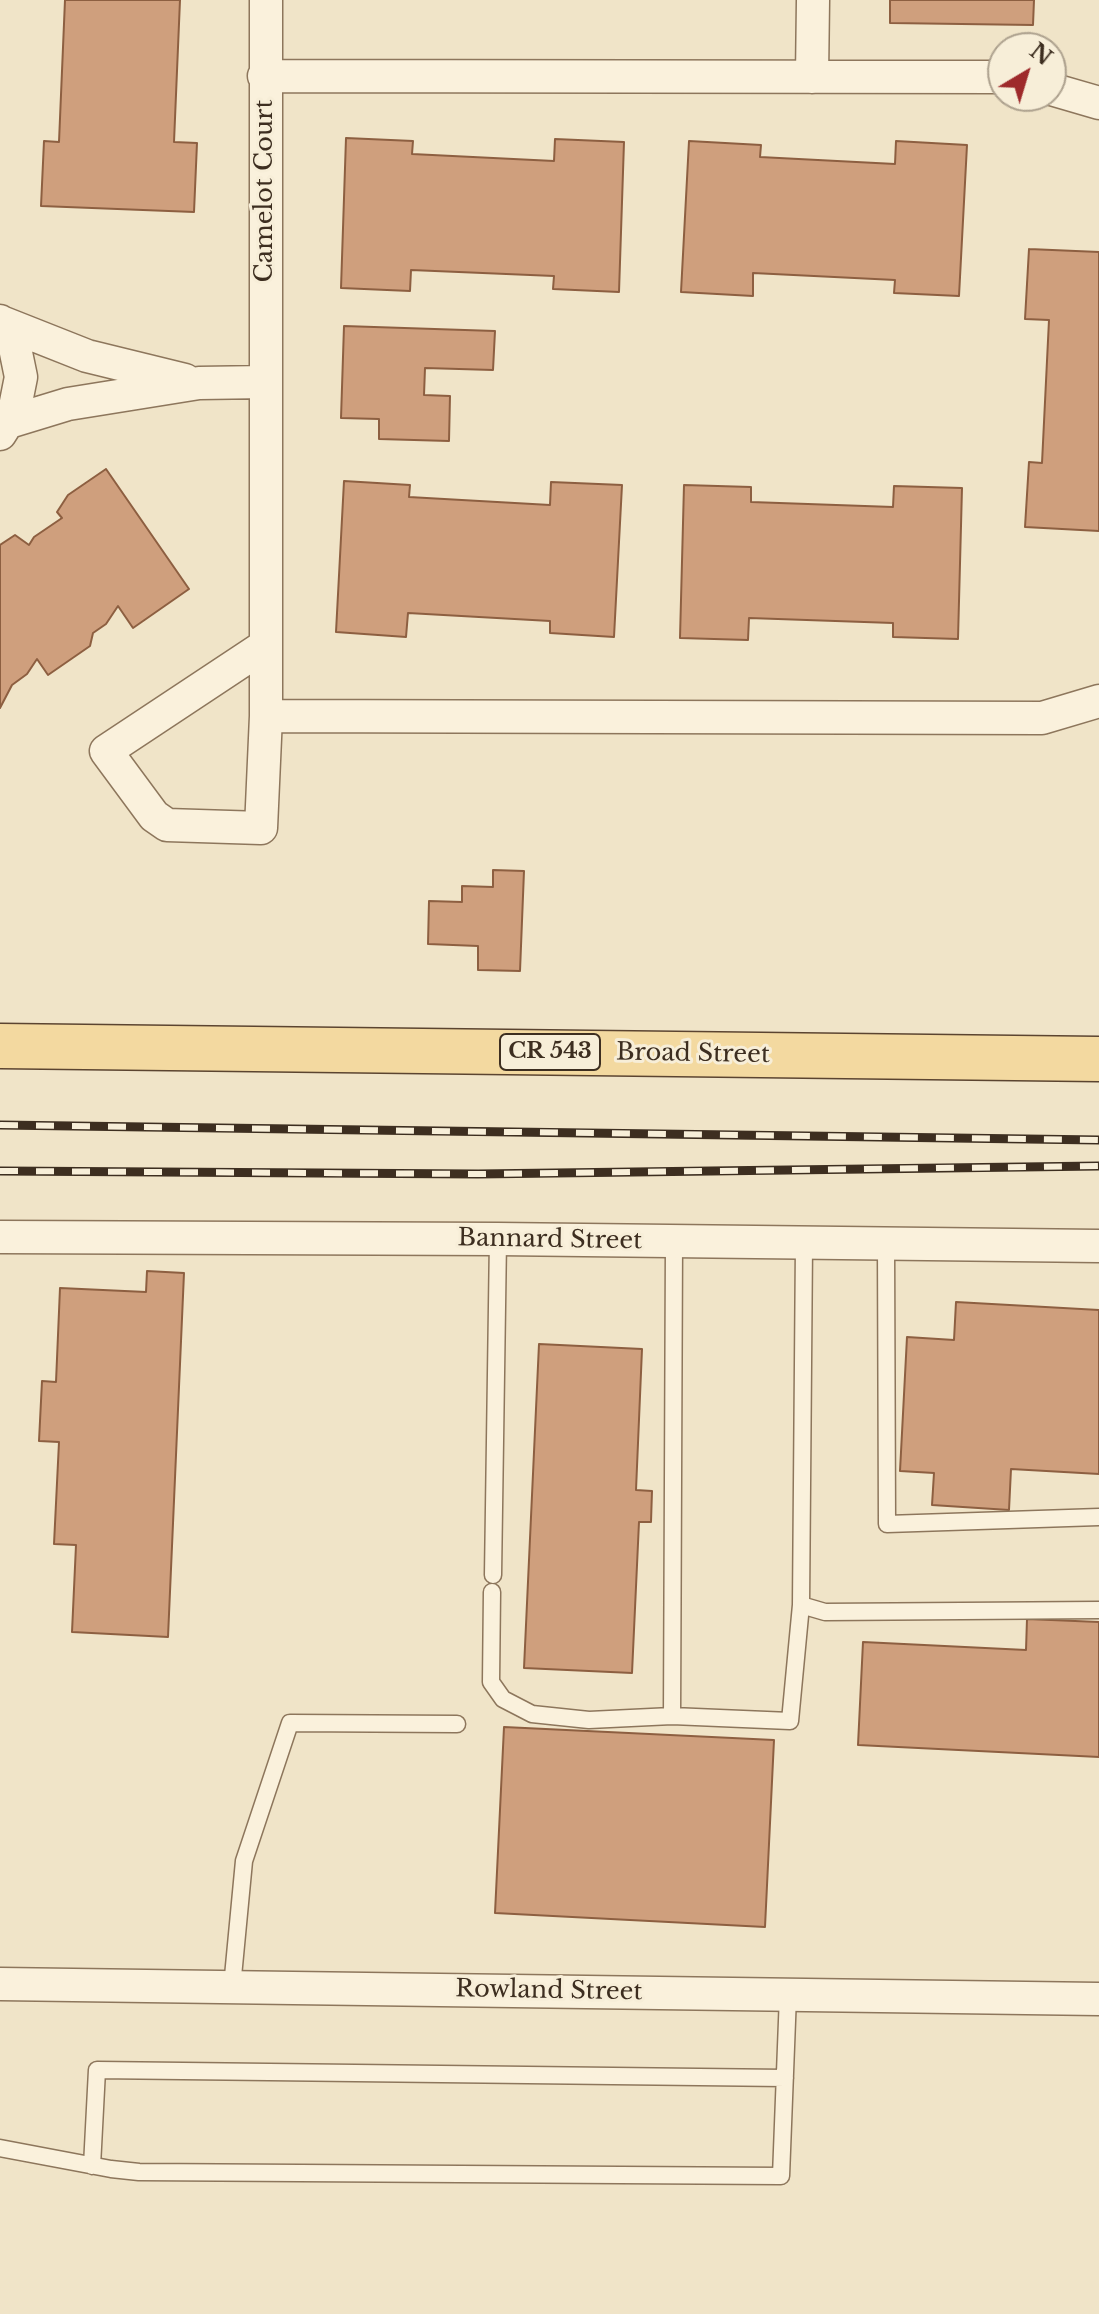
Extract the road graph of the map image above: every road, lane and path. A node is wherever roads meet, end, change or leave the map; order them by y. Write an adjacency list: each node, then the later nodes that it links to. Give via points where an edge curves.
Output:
1 (266, 0): 3 (street, Camelot Court)
2 (813, 0): 4 (street)
3 (264, 76): 4 (street); 9 (street, Camelot Court)
4 (812, 77): 5 (street)
5 (987, 77)
6 (1067, 94): 7 (street)
7 (1099, 103)
8 (0, 322): 10 (street, via 87,356); 11 (street, via 14,343 21,377 14,412)
9 (266, 382): 10 (street); 12 (street, Camelot Court)
10 (199, 383): 11 (street, via 68,404)
11 (4, 428)
12 (266, 645): 14 (street, Camelot Court); 14 (street, Camelot Court, via 106,751 154,816 167,825 261,828)
13 (1099, 701): 14 (street, via 1042,718)
14 (266, 716)
15 (0, 1046): 16 (main road, Broad Street / CR 543)
16 (1099, 1059)
17 (0, 1237): 18 (street, Bannard Street)
18 (498, 1239): 19 (street, Bannard Street); 24 (lane)
19 (674, 1241): 20 (street, Bannard Street); 28 (lane)
20 (804, 1243): 21 (street, Bannard Street); 26 (lane)
21 (886, 1244): 22 (street, Bannard Street); 23 (lane, via 887,1524)
22 (1099, 1246)
23 (1099, 1517)
24 (493, 1575)
25 (492, 1592): 28 (lane, via 491,1682 503,1699 532,1714 589,1720)
26 (801, 1605): 27 (lane, via 825,1612); 28 (lane, via 790,1721)
27 (1099, 1610)
28 (672, 1716)
29 (457, 1724): 31 (lane, via 290,1723 244,1861)
30 (0, 1984): 31 (street, Rowland Street)
31 (232, 1987): 32 (street, Rowland Street)
32 (788, 1995): 33 (street, Rowland Street); 34 (lane)
33 (1099, 1999)
34 (785, 2078): 36 (lane, via 97,2070); 36 (lane, via 781,2176 139,2172)
35 (0, 2148): 36 (lane)
36 (92, 2166)

